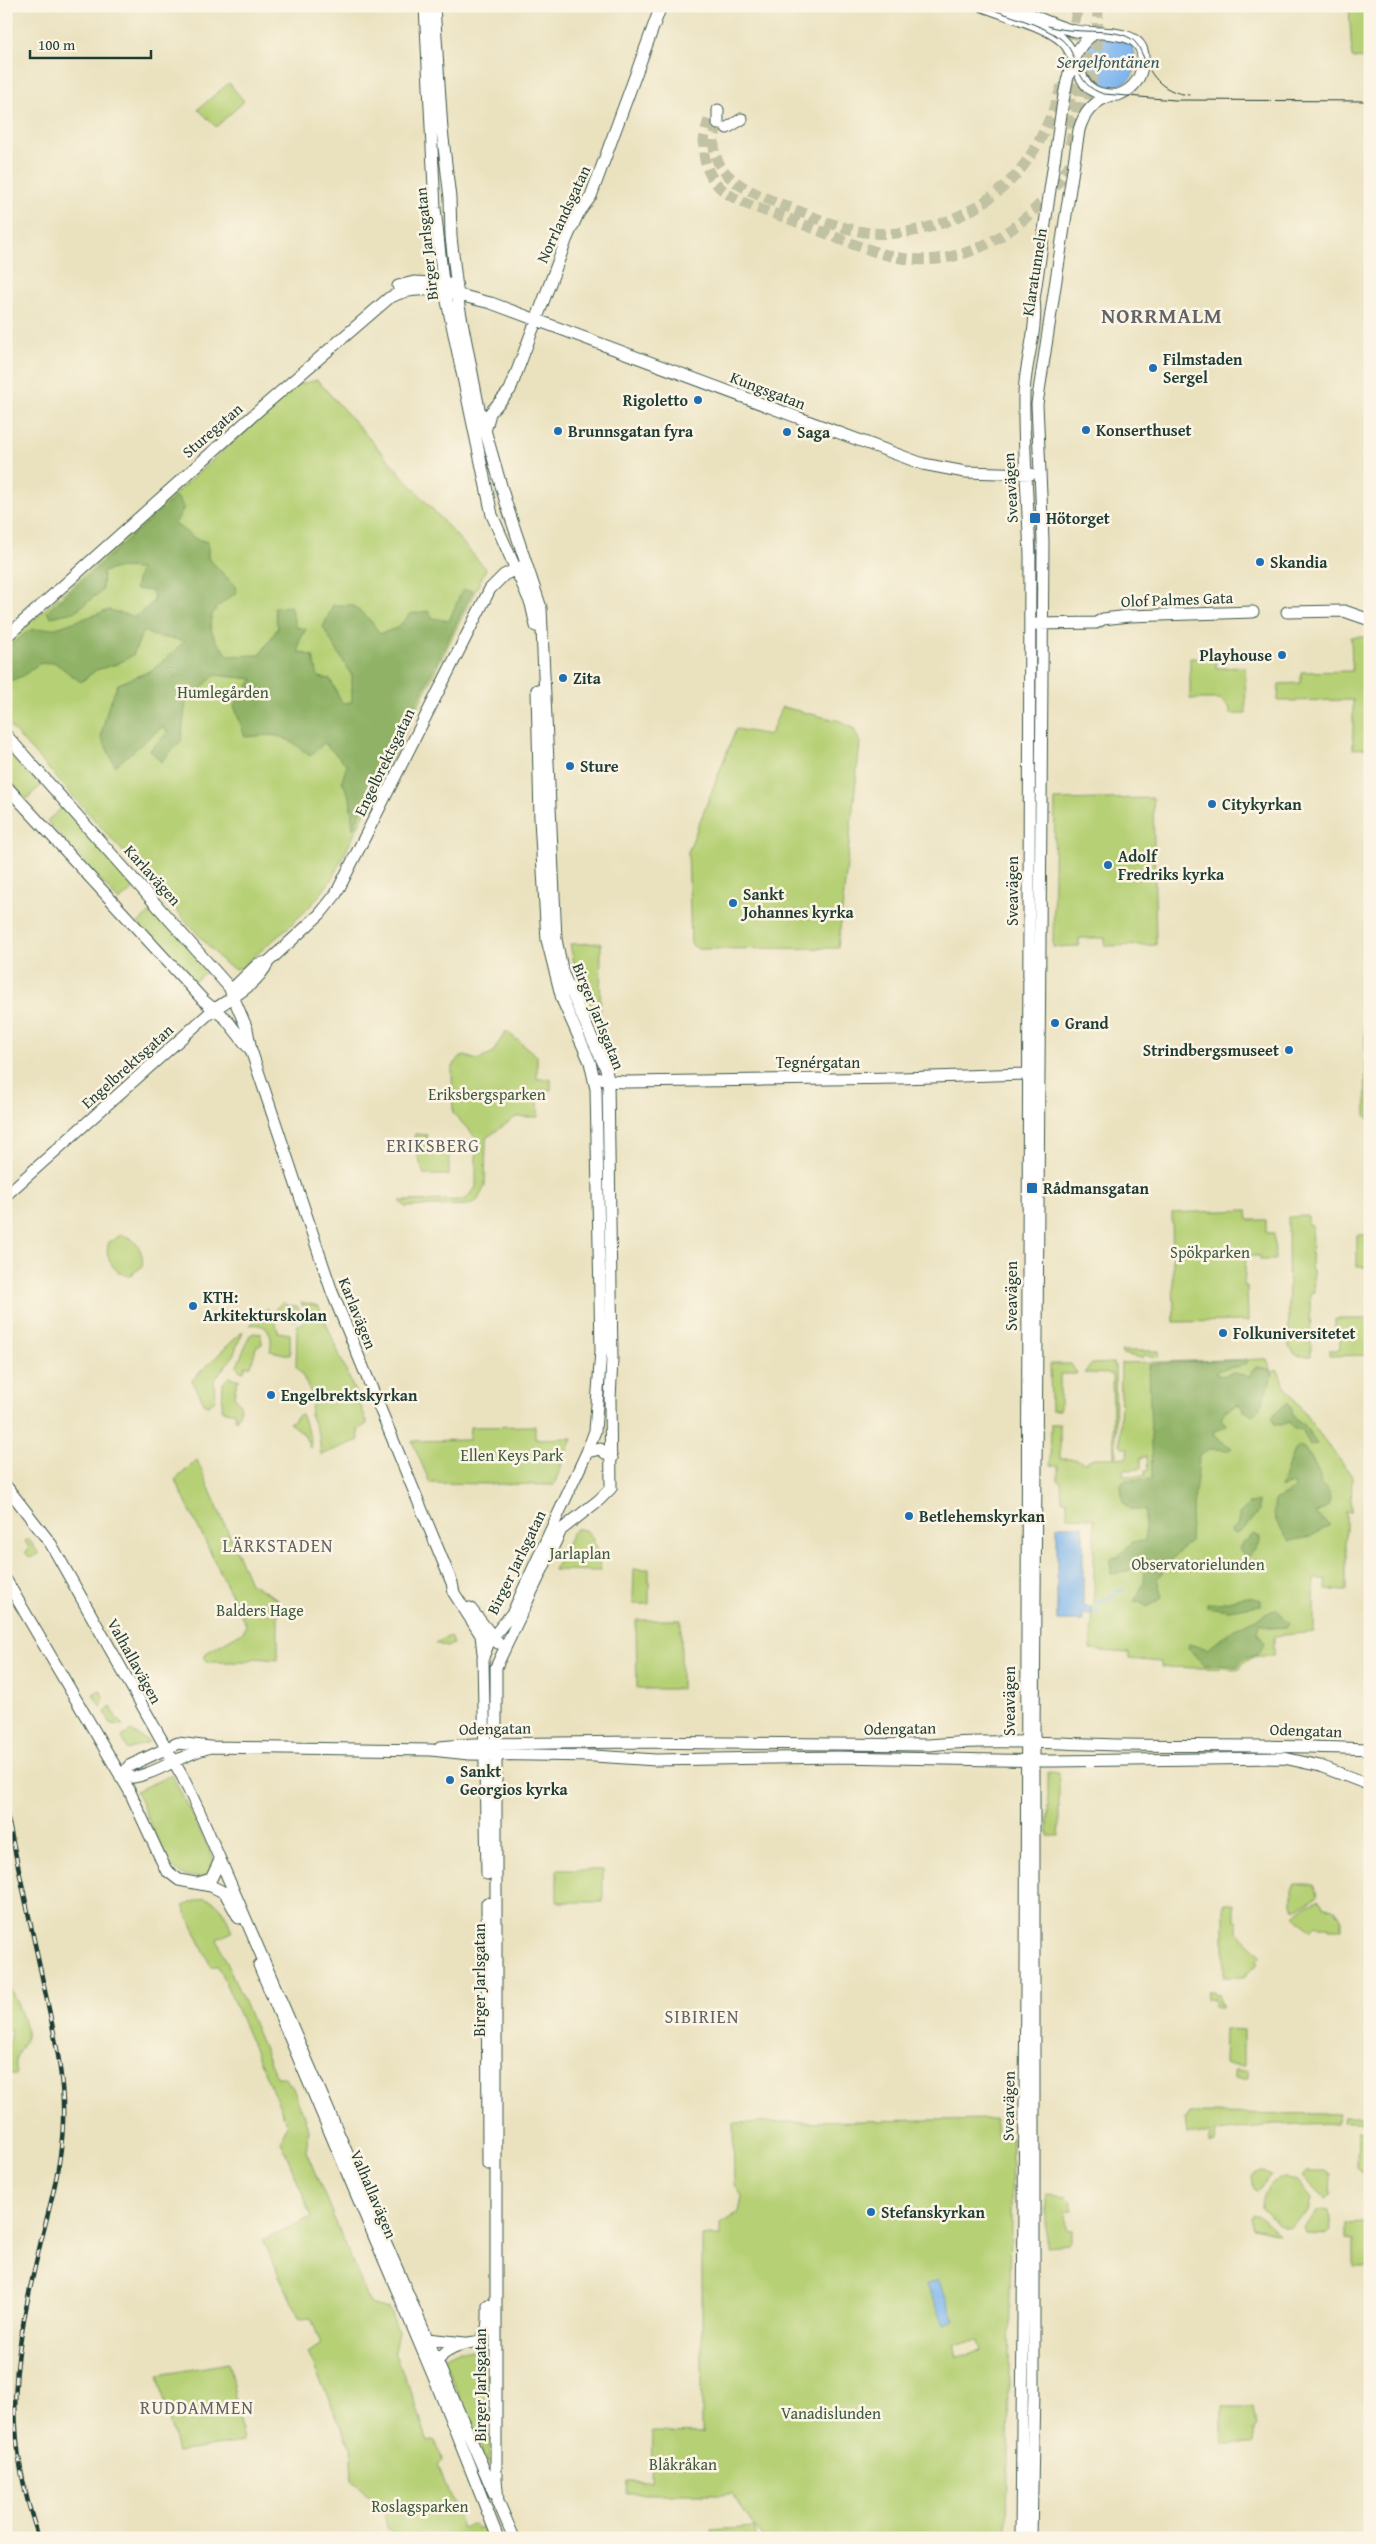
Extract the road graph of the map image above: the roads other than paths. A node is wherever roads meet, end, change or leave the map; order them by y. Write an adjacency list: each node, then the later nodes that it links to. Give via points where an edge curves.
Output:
1 (425, 6): 12 (street, Birger Jarlsgatan, via 435,203)
2 (430, 6): 12 (street, Birger Jarlsgatan, via 442,208)
3 (434, 6): 12 (street, Birger Jarlsgatan)
4 (661, 6): 14 (street, Norrlandsgatan, via 591,196 567,238)
5 (983, 6): 8 (street, via 1054,34 1064,42)
6 (1011, 6): 7 (street, via 1070,30)
7 (1095, 33): 8 (street, via 1082,42); 9 (street, via 1128,36 1137,43 1142,55 1142,69 1136,82 1126,91)
8 (1073, 60): 9 (street, via 1086,85 1100,93); 13 (street, Sveavägen, via 1061,115 1034,299)
9 (1113, 95): 15 (street, Sveavägen, via 1093,105 1079,130)
10 (742, 119): 11 (street)
11 (718, 124)
12 (451, 288): 14 (street, Kungsgatan); 16 (street, Birger Jarlsgatan); 20 (street, Birger Jarlsgatan); 27 (street, Sturegatan, via 414,282 388,291); 28 (street, Sturegatan, via 408,290 390,298)
13 (1035, 313): 15 (street, Klaratunneln, via 1067,145 1035,370); 17 (street, Sveavägen, via 1024,392)
14 (537, 320): 16 (street, Norrlandsgatan, via 510,390 489,415); 17 (street, Kungsgatan, via 908,460 965,472)
15 (1037, 404): 18 (street, Sveavägen)
16 (486, 430): 19 (street, Birger Jarlsgatan)
17 (1025, 474): 18 (street, Kungsgatan); 25 (street, Sveavägen)
18 (1040, 475): 26 (street, Sveavägen)
19 (506, 503): 20 (street); 21 (street, Birger Jarlsgatan)
20 (491, 504): 21 (street, Birger Jarlsgatan, via 497,528)
21 (521, 567): 31 (street, Engelbrektsgatan, via 499,578 490,589 336,894 320,914 268,962 258,964); 34 (street, Birger Jarlsgatan, via 541,608 556,939 564,974); 35 (street, Birger Jarlsgatan, via 536,626 540,819 548,940 562,999)
22 (1253, 612): 26 (street, Olof Palmes Gata, via 1129,616 1096,622)
23 (1288, 612): 24 (street, via 1344,611)
24 (1370, 620)
25 (1030, 621): 26 (street, Olof Palmes Gata); 36 (street, Sveavägen)
26 (1042, 621): 50 (street, Sveavägen)
27 (6, 628)
28 (6, 636)
29 (6, 735): 31 (street, Karlavägen, via 225,980)
30 (6, 786): 32 (street, Karlavägen)
31 (232, 993): 32 (street, Engelbrektsgatan); 33 (street, Karlavägen, via 246,1029)
32 (213, 1010): 33 (street, Karlavägen, via 226,1019); 39 (street, Engelbrektsgatan)
33 (250, 1050): 44 (street, Karlavägen, via 332,1292)
34 (600, 1054): 35 (street); 38 (street, Birger Jarlsgatan)
35 (590, 1062): 37 (street, Birger Jarlsgatan)
36 (1027, 1074): 38 (street, Tegnérgatan); 50 (street, Sveavägen)
37 (595, 1076): 38 (street); 40 (street, Birger Jarlsgatan, via 601,1333 595,1431)
38 (608, 1081): 41 (street, Birger Jarlsgatan)
39 (6, 1195)
40 (587, 1452): 41 (street, via 600,1448); 47 (street, Birger Jarlsgatan, via 513,1612)
41 (612, 1458): 45 (street, Birger Jarlsgatan, via 611,1488 561,1530)
42 (6, 1486): 52 (street, Valhallavägen, via 51,1544)
43 (6, 1580): 57 (street, Valhallavägen)
44 (452, 1582): 46 (street, Karlavägen, via 454,1593); 47 (street, Karlavägen)
45 (510, 1634): 47 (street); 49 (street, Birger Jarlsgatan)
46 (481, 1636): 47 (street); 48 (street, Karlavägen)
47 (494, 1637): 48 (street, Birger Jarlsgatan); 49 (street, via 498,1644)
48 (483, 1657): 53 (street, Birger Jarlsgatan)
49 (496, 1662): 53 (street, Birger Jarlsgatan)
50 (1030, 1743): 53 (street, Odengatan, via 700,1742); 54 (street, Odengatan); 55 (street, Sveavägen)
51 (210, 1747): 52 (street, Odengatan, via 178,1743); 53 (street, Odengatan, via 431,1750 442,1746); 56 (street, Odengatan)
52 (166, 1749): 56 (street, Valhallavägen); 57 (street, Odengatan, via 129,1766)
53 (490, 1749): 55 (street, Odengatan, via 672,1760 830,1757); 62 (street, Birger Jarlsgatan); 63 (street, Birger Jarlsgatan, via 488,2316 484,2337)
54 (1370, 1749)
55 (1030, 1760): 58 (street, Odengatan, via 1284,1758 1320,1766); 70 (street, Sveavägen); 71 (street, Sveavägen, via 1034,2369)
56 (173, 1761): 57 (street, Odengatan, via 141,1776); 59 (street, Valhallavägen)
57 (121, 1778): 60 (street, Valhallavägen, via 166,1870 179,1880)
58 (1370, 1785)
59 (220, 1860): 60 (street, via 211,1879); 61 (street, Valhallavägen)
60 (198, 1884): 66 (street, Valhallavägen, via 225,1893 236,1911)
61 (427, 2339): 63 (street); 64 (street, Valhallavägen)
62 (496, 2339): 63 (street); 65 (street, Birger Jarlsgatan)
63 (472, 2342): 64 (street, via 447,2350); 65 (street, via 492,2354)
64 (438, 2361): 66 (street); 67 (street, Valhallavägen)
65 (496, 2362): 67 (street, Birger Jarlsgatan)
66 (433, 2375): 68 (street, Valhallavägen)
67 (498, 2501): 69 (street, Birger Jarlsgatan)
68 (498, 2538)
69 (514, 2538)
70 (1021, 2538)
71 (1031, 2538)

